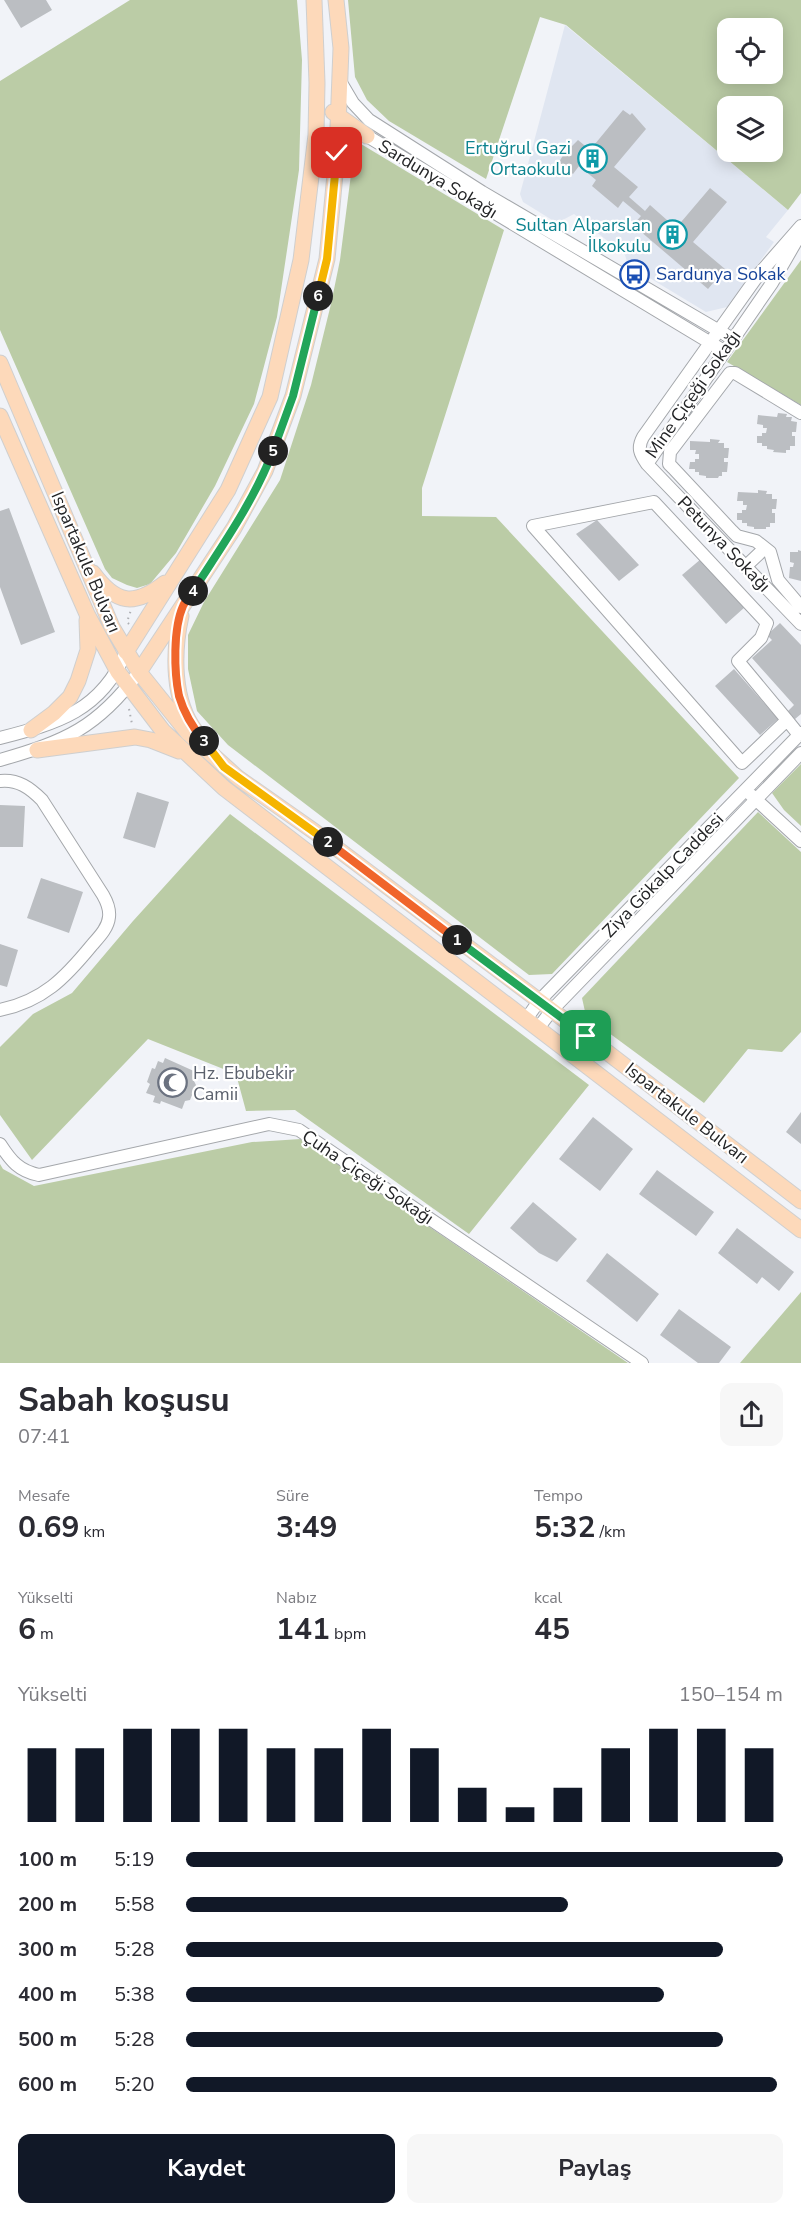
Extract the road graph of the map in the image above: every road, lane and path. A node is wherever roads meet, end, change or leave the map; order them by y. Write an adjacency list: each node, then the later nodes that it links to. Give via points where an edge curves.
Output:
1 (314, 0): 4 (main road)
2 (336, 0): 3 (main road)
3 (340, 81): 5 (main road); 8 (street, Sardunya Sokağı, via 369,120)
4 (317, 83): 5 (main road, via 326,107); 23 (main road, via 316,135 300,260 270,397 228,490)
5 (338, 115): 6 (main road); 7 (main road)
6 (367, 136): 7 (main road, via 350,136); 9 (street, Sardunya Sokağı)
7 (337, 153): 25 (main road, via 327,259 293,396 265,471)
8 (501, 203): 9 (street); 12 (street, Sardunya Sokağı)
9 (498, 216): 14 (street, Sardunya Sokağı)
10 (801, 226): 12 (street, Mine Çiçeği Sokağı, via 759,274)
11 (801, 232): 13 (street, Mine Çiçeği Sokağı, via 772,283)
12 (719, 331): 13 (street, Sardunya Sokağı); 14 (street, Mine Çiçeği Sokağı)
13 (732, 339): 15 (street, Mine Çiçeği Sokağı)
14 (710, 343): 15 (street, Sardunya Sokağı); 19 (street, Mine Çiçeği Sokağı, via 640,443 640,455)
15 (724, 351): 19 (street, Mine Çiçeği Sokağı)
16 (0, 363): 21 (main road, Ispartakule Bulvarı)
17 (801, 413): 20 (street, via 730,373 670,452 673,468 732,531)
18 (0, 416): 27 (main road, Ispartakule Bulvarı)
19 (647, 464): 22 (street, Petunya Sokağı)
20 (765, 548): 22 (street); 26 (street, via 781,585)
21 (83, 556): 23 (main road, via 102,585 120,597 148,596); 30 (main road, Ispartakule Bulvarı, via 100,602)
22 (746, 566): 28 (street, Petunya Sokağı)
23 (174, 576): 30 (main road)
24 (132, 605): 29 (path, via 127,622)
25 (183, 607): 32 (main road); 44 (main road, via 176,639 179,696 191,726)
26 (801, 607)
27 (87, 614): 31 (main road, Ispartakule Bulvarı); 37 (main road, via 88,650 78,681 70,697)
28 (801, 624)
29 (131, 626)
30 (126, 652): 31 (street); 32 (main road, Ispartakule Bulvarı)
31 (118, 672): 33 (main road, Ispartakule Bulvarı); 37 (street, via 88,704)
32 (140, 672): 33 (street); 44 (main road, Ispartakule Bulvarı, via 188,733)
33 (128, 687): 40 (street, via 88,726); 41 (main road, Ispartakule Bulvarı)
34 (127, 703): 36 (path)
35 (787, 720): 35 (street, via 738,661 761,638 767,624 654,502 533,526 742,763); 38 (street)
36 (133, 727)
37 (31, 730): 39 (street)
38 (800, 734): 46 (street, Ziya Gökalp Caddesi)
39 (0, 738)
40 (37, 750): 41 (main road, via 135,737); 43 (street)
41 (184, 753): 51 (main road, Ispartakule Bulvarı, via 224,788)
42 (801, 753): 47 (street)
43 (0, 760)
44 (224, 767): 49 (main road, Ispartakule Bulvarı)
45 (0, 781): 50 (street, via 18,782 42,800 104,895 110,918 71,971 54,986 35,999)
46 (746, 790): 47 (street); 49 (street, Ziya Gökalp Caddesi)
47 (757, 800): 48 (street); 49 (street)
48 (801, 841)
49 (546, 1006): 51 (street); 53 (main road, Ispartakule Bulvarı)
50 (0, 1010)
51 (533, 1023): 54 (main road, Ispartakule Bulvarı)
52 (0, 1144): 55 (street, Çuha Çiçeği Sokağı, via 16,1166 39,1175 269,1124 299,1130)
53 (801, 1201)
54 (801, 1230)
55 (642, 1363)

